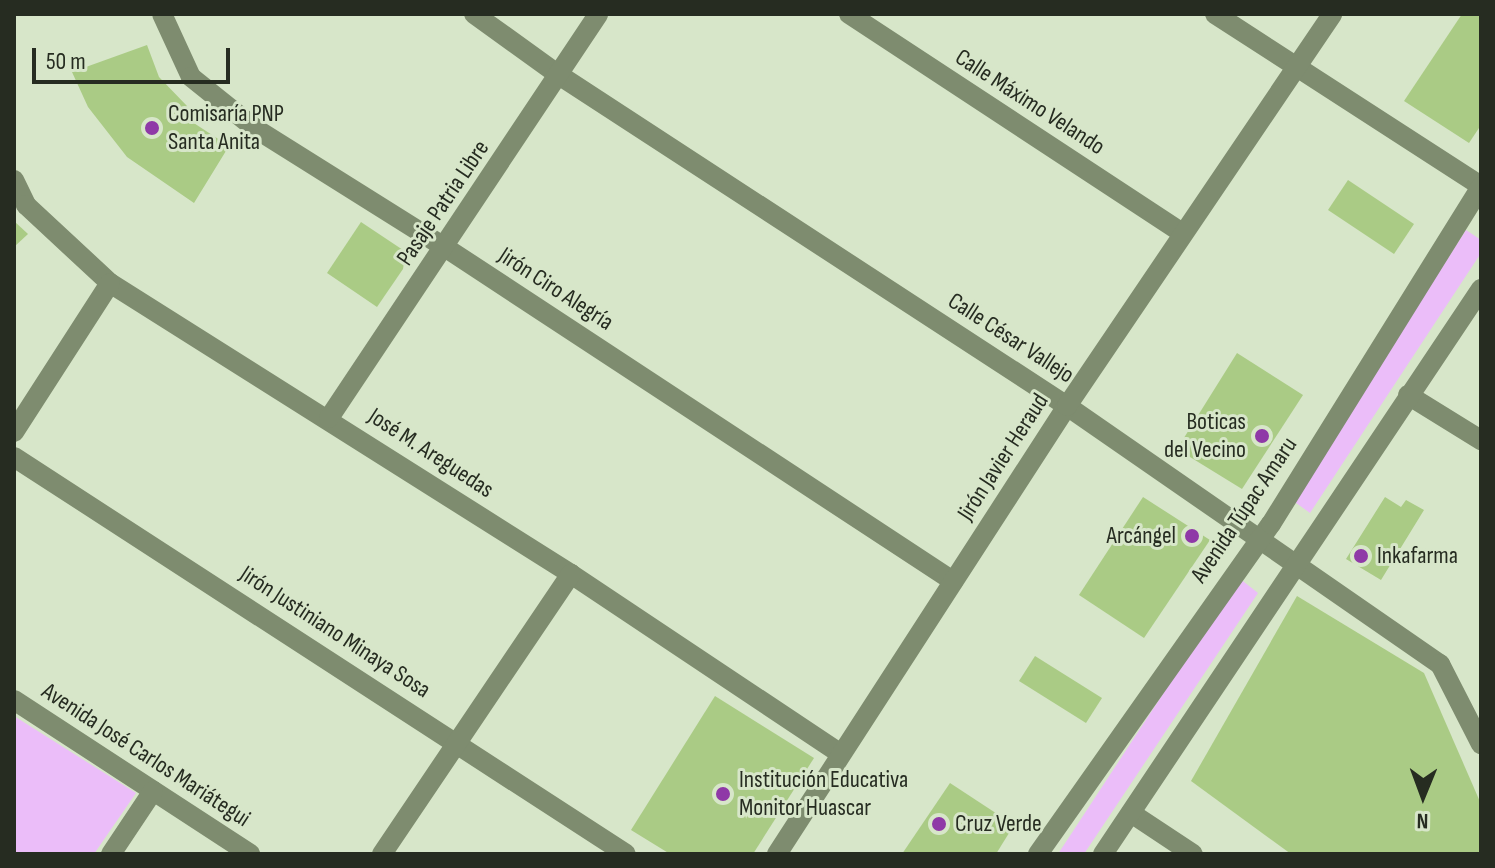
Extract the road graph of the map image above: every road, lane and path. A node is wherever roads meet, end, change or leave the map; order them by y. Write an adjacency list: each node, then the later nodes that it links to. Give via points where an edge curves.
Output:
1 (162, 14): 12 (street, Jirón Ciro Alegría, via 191,77 256,129)
2 (474, 14): 8 (street, Calle César Vallejo)
3 (598, 14): 8 (street, Pasaje Patria Libre)
4 (849, 14): 11 (street, Calle Máximo Velando)
5 (1215, 14): 7 (street)
6 (1332, 14): 7 (street, Jirón Javier Heraud)
7 (1297, 67): 10 (street); 11 (street, Jirón Javier Heraud)
8 (559, 75): 12 (street, Pasaje Patria Libre); 16 (street, Calle César Vallejo)
9 (14, 180): 13 (street, José M. Areguedas, via 26,205)
10 (1481, 187): 21 (street, Avenida Túpac Amaru)
11 (1183, 233): 16 (street, Jirón Javier Heraud)
12 (446, 248): 17 (street, Pasaje Patria Libre); 24 (street, Jirón Ciro Alegría)
13 (110, 283): 17 (street, José M. Areguedas); 18 (street)
14 (1481, 289): 15 (street)
15 (1408, 395): 19 (street); 22 (street)
16 (1067, 406): 21 (street, Calle César Vallejo); 24 (street, Jirón Javier Heraud)
17 (329, 418): 23 (street, José M. Areguedas)
18 (14, 432)
19 (1481, 440)
20 (14, 457): 26 (street, Jirón Justiniano Minaya Sosa)
21 (1260, 538): 22 (street, Calle César Vallejo); 36 (street, Avenida Túpac Amaru)
22 (1298, 564): 27 (street, Calle César Vallejo, via 1440,664); 30 (street)
23 (571, 574): 26 (street); 28 (street, José M. Areguedas)
24 (953, 581): 28 (street, Jirón Javier Heraud)
25 (14, 700): 29 (street, Avenida José Carlos Mariátegui)
26 (456, 741): 33 (street); 34 (street, Jirón Justiniano Minaya Sosa)
27 (1481, 744)
28 (839, 753): 35 (street, Jirón Javier Heraud)
29 (153, 791): 31 (street); 32 (street, Avenida José Carlos Mariátegui)
30 (1131, 813): 37 (street); 38 (street)
31 (111, 854)
32 (250, 854)
33 (382, 854)
34 (626, 854)
35 (777, 854)
36 (1038, 854)
37 (1103, 854)
38 (1193, 854)

